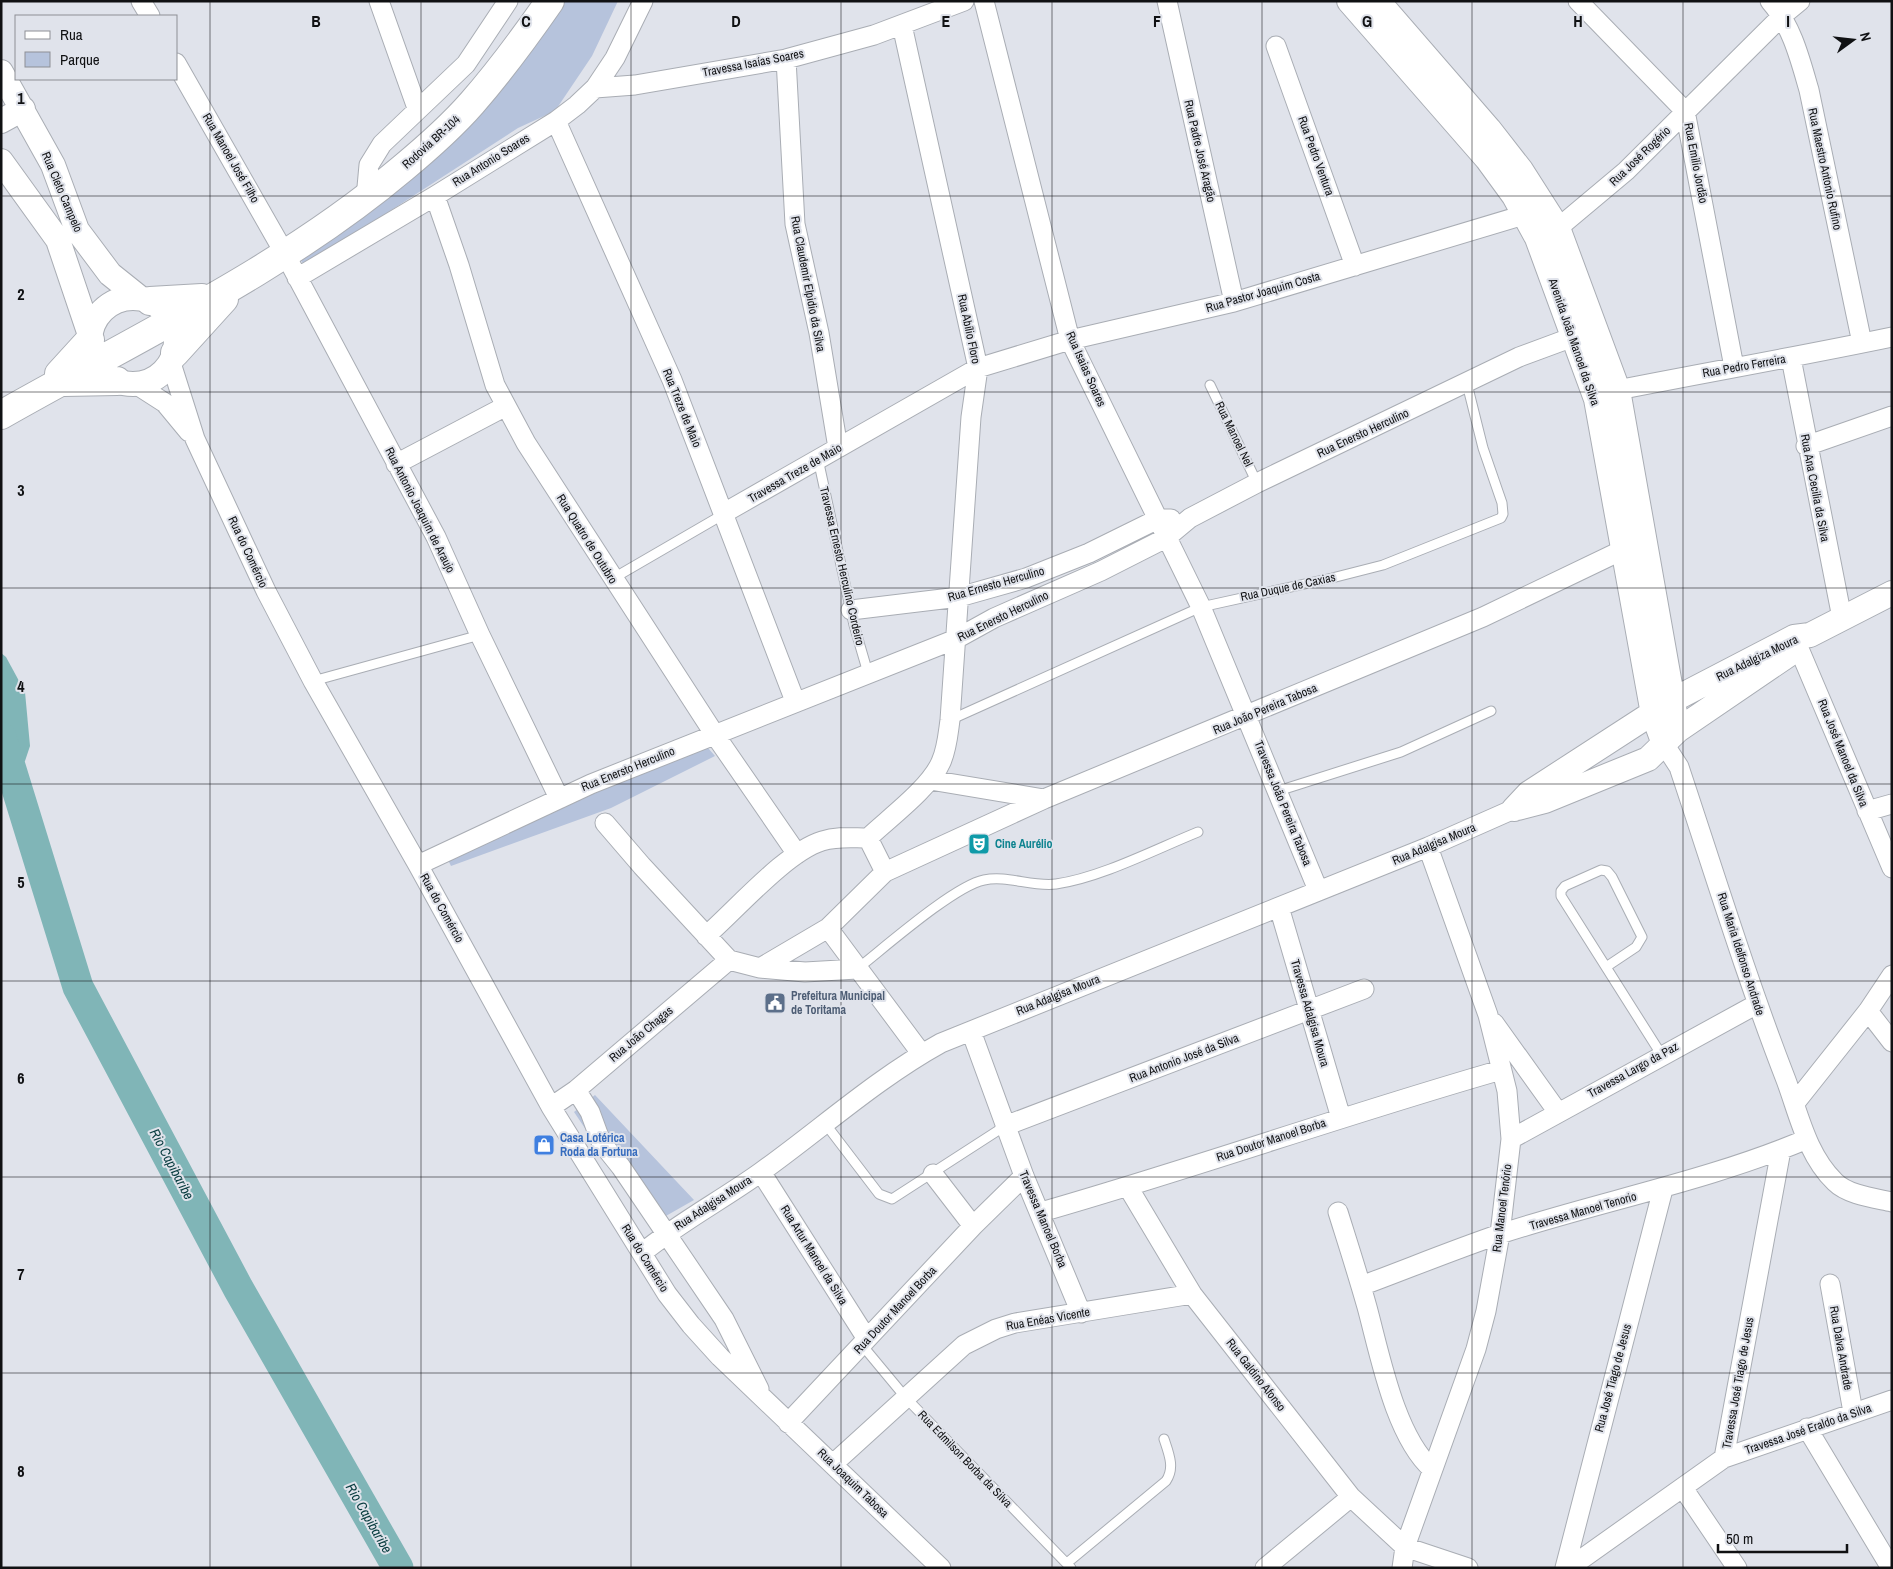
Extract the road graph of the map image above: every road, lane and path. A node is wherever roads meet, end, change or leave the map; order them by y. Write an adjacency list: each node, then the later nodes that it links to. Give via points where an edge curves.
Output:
1 (141, 1): 14 (street)
2 (378, 1): 21 (street)
3 (508, 1): 21 (street, via 466,64)
4 (550, 1): 28 (highway, Rodovia BR-104, via 471,104 428,146)
5 (643, 1): 20 (street, Rua Antonio Soares)
6 (964, 1): 15 (street, Travessa Isaías Soares)
7 (984, 1): 43 (street, Rua Isaias Soares)
8 (1167, 1): 39 (street, Rua Padre José Aragão)
9 (1349, 1): 31 (street, Avenida João Manoel da Silva, via 1487,159)
10 (1378, 1): 31 (street, Avenida João Manoel da Silva, via 1490,129)
11 (1578, 1): 23 (street, Rua Emilio Jordão)
12 (1800, 1): 13 (street, Rua José Rogério)
13 (1776, 8): 23 (street, Rua José Rogério); 44 (street, Rua Maestro Antonio Rufino, via 1800,58 1809,90)
14 (149, 15)
15 (902, 25): 17 (street, Travessa Isaías Soares); 49 (street, Rua Abílio Floro)
16 (1276, 46): 33 (street, Rua Pedro Ventura)
17 (786, 59): 20 (street, Travessa Isaías Soares, via 635,85); 60 (street, Rua Claudemir Elpidio da Silva, via 795,224)
18 (178, 66): 32 (street, Rua Manoel José Filho)
19 (1, 72): 22 (street, Rua Cleto Campelo)
20 (596, 88): 25 (street, Rua Antonio Soares)
21 (417, 108): 28 (street, via 375,154 369,166)
22 (23, 109): 24 (street); 29 (street, Rua Cleto Campelo, via 53,165)
23 (1685, 111): 31 (street, Rua José Rogério, via 1626,172); 48 (street, Rua Emilio Jordão)
24 (1, 121)
25 (556, 121): 27 (street, Rua Antonio Soares); 64 (street, Rua Treze de Maio, via 672,380)
26 (1, 161): 30 (street, Rua Cleto Campelo)
27 (435, 196): 32 (street, Rua Antonio Soares); 55 (street, Rua Quatro de Outubro, via 485,357)
28 (366, 198): 32 (highway, Rodovia BR-104)
29 (65, 202): 30 (street); 34 (street, Rua Cleto Campelo, via 77,230)
30 (42, 217): 36 (street, Rua Cleto Campelo, via 58,240)
31 (1543, 217): 33 (street, Rua Pastor Joaquim Costa); 41 (street, Avenida João Manoel da Silva, via 1537,238); 54 (street, Avenida João Manoel da Silva)
32 (291, 266): 35 (highway, Rodovia BR-104); 62 (street, Rua Antonio Joaquim de Araujo)
33 (1355, 266): 39 (street, Rua Pastor Joaquim Costa)
34 (110, 274): 36 (street); 38 (street, Rua Cleto Campelo)
35 (240, 282): 37 (highway); 46 (highway)
36 (77, 291): 45 (street, Rua Cleto Campelo)
37 (214, 296): 38 (highway, via 180,301); 40 (highway)
38 (145, 300): 40 (street, Rua Cleto Campelo, via 159,306); 45 (street, via 130,298 110,304 96,320)
39 (1234, 302): 43 (street, Rua Pastor Joaquim Costa)
40 (171, 321): 45 (highway); 46 (street, via 176,332)
41 (1573, 337): 51 (street, Rua Enersto Herculino, via 1519,357); 54 (street, Avenida João Manoel da Silva)
42 (1892, 337): 44 (street, Rua Pedro Ferreira)
43 (1070, 340): 49 (street, Rua Pastor Joaquim Costa); 66 (street, Rua Isaias Soares)
44 (1862, 344): 47 (street, Rua Pedro Ferreira)
45 (92, 345): 50 (street, via 108,376); 53 (highway)
46 (173, 358): 50 (street, via 157,378); 58 (street)
47 (1791, 358): 48 (street, Rua Pedro Ferreira); 59 (street, Rua Ana Cecilia da Silva)
48 (1734, 367): 54 (street, Rua Pedro Ferreira)
49 (978, 368): 60 (street, Travessa Treze de Maio); 71 (street, Rua Abílio Floro)
50 (127, 383): 53 (highway); 58 (street, via 165,403)
51 (1467, 384): 63 (street, Rua Enersto Herculino); 72 (lane, Rua Duque de Caxias, via 1483,448 1502,503 1501,518 1383,565)
52 (1210, 385): 63 (lane, Rua Manoel Nel)
53 (51, 387): 56 (highway)
54 (1607, 394): 68 (street, Avenida João Manoel da Silva)
55 (506, 406): 62 (street); 69 (street, Rua Quatro de Outubro)
56 (8, 411)
57 (1892, 416): 59 (street)
58 (195, 439): 79 (street, Rua do Comércio)
59 (1806, 446): 74 (street, Rua Ana Cecilia da Silva)
60 (838, 448): 61 (street, Travessa Treze de Maio)
61 (818, 460): 64 (street, Travessa Treze de Maio); 73 (lane, Travessa Ernesto Herculino Cordeiro)
62 (396, 464): 75 (street, Rua Antonio Joaquim de Araujo, via 436,537)
63 (1258, 483): 65 (street, Rua Enersto Herculino)
64 (724, 514): 69 (lane, Travessa Treze de Maio); 80 (street, Rua Treze de Maio)
65 (1190, 518): 66 (street, Rua Ernesto Herculino); 67 (street, Rua Enersto Herculino)
66 (1158, 519): 67 (street, Rua Isaias Soares); 71 (street, Rua Ernesto Herculino, via 1089,553 1035,574)
67 (1166, 538): 72 (street, Rua Isaias Soares); 76 (street, Rua Enersto Herculino)
68 (1634, 545): 81 (street, Avenida João Manoel da Silva); 83 (street, Rua João Pereira Tabosa, via 1483,617)
69 (612, 579): 85 (street, Rua Quatro de Outubro)
70 (1892, 593): 74 (street)
71 (959, 596): 73 (street, Rua Ernesto Herculino); 76 (street, Rua Abílio Floro)
72 (1201, 607): 83 (street, Rua Isaias Soares); 84 (lane, Rua Duque de Caxias)
73 (851, 610): 78 (lane, Travessa Ernesto Herculino Cordeiro)
74 (1842, 618): 77 (street)
75 (480, 635): 79 (lane); 89 (street, Rua Antonio Joaquim de Araujo)
76 (956, 639): 78 (street, Rua Enersto Herculino); 84 (street, Rua Abílio Floro)
77 (1801, 640): 81 (street, Rua Adalgiza Moura); 86 (street, Rua Adalgiza Moura); 93 (street, Rua José Manoel da Silva)
78 (868, 673): 80 (street, Rua Enersto Herculino)
79 (312, 681): 99 (street, Rua do Comércio)
80 (795, 701): 85 (street, Rua Enersto Herculino)
81 (1662, 708): 86 (street, Avenida João Manoel da Silva); 92 (street, Rua Adalgiza Moura, via 1529,793)
82 (1491, 711): 88 (lane, via 1401,752)
83 (1248, 716): 88 (street, Travessa João Pereira Tabosa); 90 (street, Rua João Pereira Tabosa)
84 (950, 720): 87 (street, Rua Abílio Floro, via 941,762)
85 (715, 735): 89 (street, Rua Enersto Herculino); 98 (street, Rua Quatro de Outubro)
86 (1671, 737): 92 (street, Rua Adalgiza Moura, via 1636,766 1545,802); 112 (street, Rua Maria Idelfonso Andrade)
87 (930, 780): 90 (street); 96 (street, Rua Abílio Floro)
88 (1278, 791): 102 (street, Travessa João Pereira Tabosa)
89 (559, 798): 99 (street, Rua Enersto Herculino)
90 (1044, 799): 101 (street, Rua João Pereira Tabosa)
91 (1892, 804): 93 (street)
92 (1514, 809): 97 (street, Rua Adalgisa Moura)
93 (1867, 811): 100 (street, Rua José Manoel da Silva)
94 (605, 823): 105 (street)
95 (1198, 832): 109 (lane, via 1073,880 1046,885 984,880 950,897)
96 (868, 838): 98 (street, via 820,841); 101 (street)
97 (1428, 848): 102 (street, Rua Adalgisa Moura); 115 (street, Rua Manoel Tenório)
98 (797, 854): 105 (street)
99 (418, 865): 123 (street, Rua do Comércio)
100 (1892, 868)
101 (885, 872): 104 (street)
102 (1318, 890): 103 (street, Rua Adalgisa Moura)
103 (1279, 907): 113 (street, Travessa Adalgisa Moura); 116 (street, Rua Adalgisa Moura)
104 (828, 928): 108 (street); 109 (street)
105 (706, 936): 106 (street)
106 (729, 960): 108 (street); 121 (street, Rua João Chagas)
107 (1606, 967): 107 (lane, via 1560,892 1565,886 1601,870 1612,877 1642,936 1636,947); 119 (lane)
108 (760, 968): 109 (street, via 805,972)
109 (857, 969): 118 (street)
110 (1892, 976): 114 (street)
111 (1364, 989): 113 (street, Rua Antonio José da Silva)
112 (1756, 1004): 119 (street, Travessa Largo da Paz); 122 (street, Rua Maria Idelfonso Andrade)
113 (1309, 1010): 125 (street, Travessa Adalgisa Moura); 127 (street, Rua Antonio José da Silva)
114 (1868, 1011): 117 (street); 122 (street)
115 (1488, 1015): 120 (street, Rua Manoel Tenório); 124 (street)
116 (971, 1030): 118 (street, Rua Adalgisa Moura); 127 (street, Travessa Manoel Borba)
117 (1892, 1042)
118 (921, 1054): 126 (street, Rua Adalgisa Moura)
119 (1661, 1054): 124 (street, Travessa Largo da Paz)
120 (1501, 1070): 125 (street, Rua Doutor Manoel Borba); 128 (street, Rua Manoel Tenório, via 1507,1092)
121 (576, 1090): 123 (street, Rua João Chagas); 140 (street, via 590,1112 601,1142)
122 (1795, 1103): 129 (street, Rua Maria Idelfonso Andrade)
123 (551, 1107): 142 (street, Rua do Comércio)
124 (1557, 1111): 128 (street, Travessa Largo da Paz)
125 (1341, 1118): 134 (street, Rua Doutor Manoel Borba)
126 (824, 1122): 131 (street, Rua Adalgisa Moura); 132 (lane, via 879,1194 892,1199)
127 (1005, 1126): 132 (lane); 133 (street, Travessa Manoel Borba)
128 (1511, 1139): 141 (street, Rua Manoel Tenório)
129 (1807, 1139): 130 (street, Travessa Manoel Tenorio); 136 (street, Rua Maria Idelfonso Andrade, via 1823,1169 1836,1184)
130 (1781, 1150): 135 (street, Travessa Manoel Tenorio); 156 (street, Travessa José Tiago de Jesus)
131 (761, 1172): 140 (street, Rua Adalgisa Moura); 147 (street, Rua Artur Manoel da Silva)
132 (933, 1174): 139 (street)
133 (1024, 1176): 137 (street, Travessa Manoel Borba); 139 (street, Rua Doutor Manoel Borba)
134 (1128, 1187): 137 (street, Rua Doutor Manoel Borba); 145 (street, Rua Galdino Afonso)
135 (1664, 1189): 141 (street, Travessa Manoel Tenorio); 163 (street, Rua José Tiago de Jesus)
136 (1892, 1202)
137 (1041, 1212): 146 (street, Travessa Manoel Borba)
138 (1338, 1212): 144 (street)
139 (973, 1226): 147 (street, Rua Doutor Manoel Borba)
140 (666, 1234): 142 (street, Rua Adalgisa Moura); 150 (street, Rua Joaquim Tabosa, via 724,1319)
141 (1500, 1234): 144 (street, Travessa Manoel Tenorio); 158 (street, Rua Manoel Tenório, via 1476,1349)
142 (642, 1253): 148 (street, Rua do Comércio, via 690,1325)
143 (1830, 1284): 152 (street, Rua Dalva Andrade)
144 (1361, 1286): 158 (street, via 1407,1437 1417,1454)
145 (1192, 1294): 146 (street, Rua Enéas Vicente); 160 (street, Rua Galdino Afonso)
146 (1081, 1313): 149 (street, Rua Enéas Vicente, via 1015,1323 980,1336 964,1345)
147 (865, 1342): 149 (lane, Rua Edmilson Borba da Silva); 153 (street, Rua Doutor Manoel Borba)
148 (720, 1357): 150 (street, Rua Joaquim Tabosa)
149 (906, 1398): 157 (street, Rua Enéas Vicente); 162 (lane, Rua Edmilson Borba da Silva)
150 (763, 1399): 153 (street, Rua Joaquim Tabosa)
151 (1892, 1400): 152 (street, Travessa José Eraldo da Silva)
152 (1852, 1412): 154 (street, Travessa José Eraldo da Silva)
153 (788, 1423): 157 (street, Rua Joaquim Tabosa)
154 (1807, 1428): 156 (street, Travessa José Eraldo da Silva); 168 (street)
155 (1164, 1439): 162 (lane, via 1171,1462 1166,1481)
156 (1724, 1458): 159 (street, Travessa José Tiago de Jesus)
157 (833, 1464): 164 (street, Rua Joaquim Tabosa)
158 (1432, 1469): 161 (street, Rua Manoel Tenório)
159 (1682, 1488): 163 (street, Travessa José Tiago de Jesus); 167 (street)
160 (1351, 1497): 161 (street, Rua Galdino Afonso); 165 (street)
161 (1401, 1561): 166 (street)
162 (1069, 1566)
163 (1573, 1566)
164 (942, 1568)
165 (1265, 1568)
166 (1468, 1568)
167 (1737, 1568)
168 (1891, 1568)

